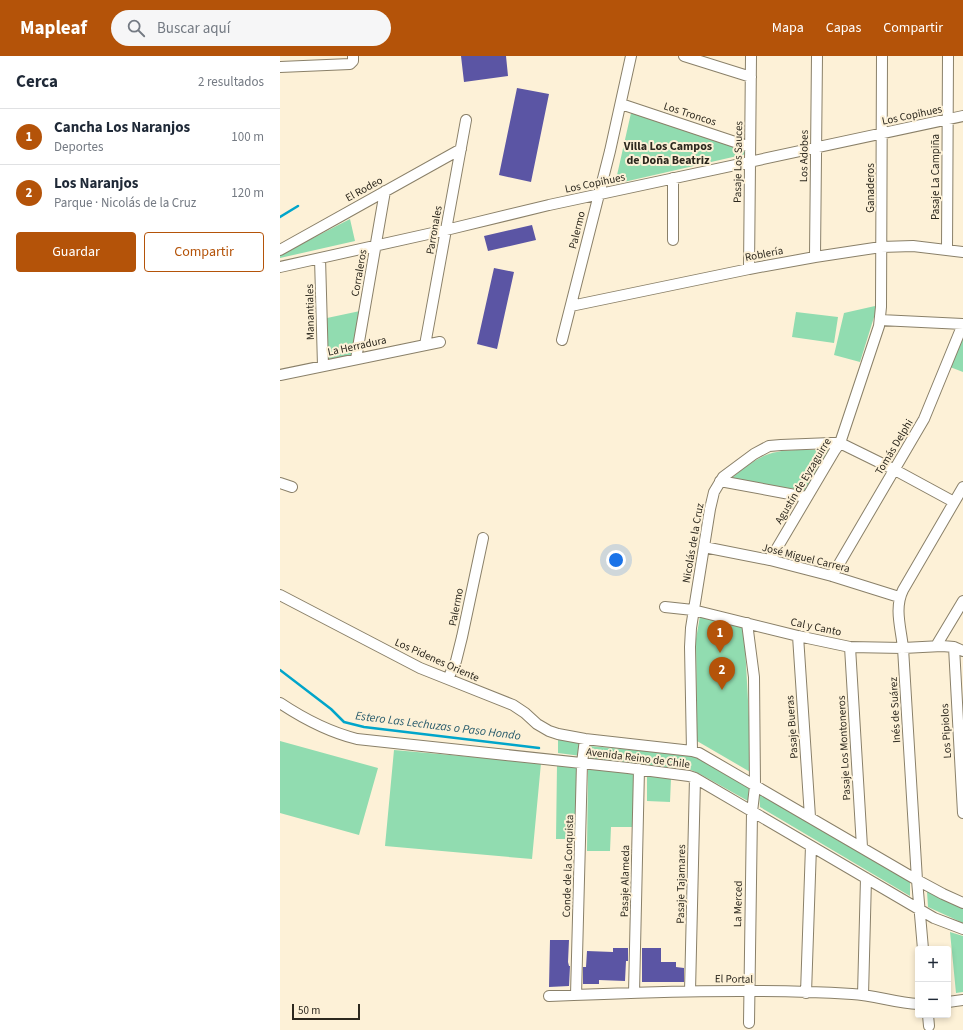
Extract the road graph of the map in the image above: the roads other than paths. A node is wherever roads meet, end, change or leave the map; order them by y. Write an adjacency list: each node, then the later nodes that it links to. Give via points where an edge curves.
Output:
1 (631, 56): 10 (street, Palermo)
2 (684, 56): 9 (street)
3 (751, 56): 9 (street, Pasaje Los Sauces)
4 (817, 56): 16 (street, Los Adobes)
5 (882, 56): 14 (street, Ganaderos)
6 (948, 56): 12 (street, Pasaje La Campiña)
7 (352, 60): 8 (street, via 348,64)
8 (280, 67)
9 (751, 77): 15 (street, Pasaje Los Sauces)
10 (621, 104): 15 (street, Los Troncos); 21 (street, Palermo)
11 (963, 116): 12 (street, Los Copihues)
12 (948, 119): 14 (street, Los Copihues); 27 (street, Pasaje La Campiña)
13 (466, 120): 17 (street, Parronales)
14 (882, 133): 16 (street, Los Copihues); 25 (street, Ganaderos)
15 (750, 147): 18 (street, Pasaje Los Sauces)
16 (816, 148): 18 (street, Los Copihues); 29 (street, Los Adobes)
17 (461, 150): 20 (street, El Rodeo); 22 (street, Parronales)
18 (750, 162): 19 (street, Los Copihues); 32 (street, Pasaje Los Sauces)
19 (673, 178): 21 (street, Los Copihues); 23 (street)
20 (385, 191): 24 (street, Corraleros); 26 (street, El Rodeo)
21 (598, 194): 22 (street, Los Copihues); 33 (street, Palermo)
22 (446, 230): 24 (street, Los Copihues); 38 (street, Parronales)
23 (673, 240)
24 (376, 246): 30 (street, Los Copihues); 39 (street, Corraleros)
25 (881, 247): 27 (street, Roblería, via 913,246); 29 (street, Roblería); 34 (street, Ganaderos)
26 (280, 250)
27 (947, 250): 28 (street, Roblería)
28 (963, 252)
29 (814, 257): 32 (street, Roblería)
30 (320, 258): 31 (street, Los Copihues); 40 (street, Manantiales)
31 (280, 267)
32 (749, 269): 33 (street, Roblería)
33 (571, 306): 36 (street, Palermo)
34 (880, 320): 35 (street); 42 (street, Agustín de Eyzaguirre, via 873,348)
35 (963, 324): 43 (street, Tomás Delphi, via 924,419)
36 (562, 340)
37 (440, 342): 38 (street, La Herradura)
38 (425, 345): 39 (street, La Herradura)
39 (356, 359): 40 (street, La Herradura)
40 (323, 366): 41 (street, La Herradura)
41 (280, 375)
42 (840, 443): 43 (street, Nicolás de la Cruz); 44 (street, Nicolás de la Cruz, via 770,446 741,462); 48 (street, Agustín de Eyzaguirre)
43 (895, 470): 49 (street, Nicolás de la Cruz); 53 (street, Tomás Delphi)
44 (720, 481): 48 (street); 51 (street, Nicolás de la Cruz, via 714,492)
45 (280, 483): 46 (street)
46 (292, 487)
47 (963, 487): 49 (street)
48 (806, 497): 52 (street, Agustín de Eyzaguirre)
49 (954, 502): 55 (street)
50 (483, 538): 65 (street, Palermo, via 462,638)
51 (704, 547): 52 (street, José Miguel Carrera); 58 (street, Nicolás de la Cruz)
52 (770, 560): 53 (street, José Miguel Carrera)
53 (832, 576): 55 (street, José Miguel Carrera)
54 (280, 595): 65 (street, Los Pidenes Oriente, via 420,668)
55 (899, 597): 63 (street, Inés de Suárez)
56 (963, 601): 61 (street)
57 (665, 607): 58 (street, Cal y Canto)
58 (693, 610): 59 (street, Cal y Canto); 68 (street, Nicolás de la Cruz, via 690,647)
59 (747, 623): 60 (street, Cal y Canto); 72 (street, La Merced, via 754,677)
60 (798, 636): 62 (street, Cal y Canto); 76 (street, Pasaje Bueras)
61 (936, 646): 63 (street, Cal y Canto); 64 (street, Cal y Canto)
62 (850, 647): 63 (street, Cal y Canto); 78 (street, Pasaje Los Montoneros)
63 (903, 648): 80 (street, Inés de Suárez)
64 (958, 649): 73 (street, Los Pipiolos)
65 (448, 678): 67 (street, Los Pidenes Oriente, via 513,705 549,731)
66 (280, 703): 69 (street, Avenida Reino de Chile, via 325,728 357,739)
67 (585, 738): 68 (street, Avenida Reino de Chile); 69 (street, Conde de la Conquista)
68 (692, 750): 72 (street, Avenida Reino de Chile)
69 (582, 763): 70 (street, Avenida Reino de Chile); 89 (street, Conde de la Conquista)
70 (639, 769): 71 (street, Avenida Reino de Chile); 87 (street, Pasaje Alameda)
71 (695, 778): 74 (street, Avenida Reino de Chile); 85 (street, Pasaje Tajamares)
72 (755, 786): 74 (street, La Merced); 76 (street, Avenida Reino de Chile)
73 (963, 796): 75 (street, Los Pipiolos)
74 (752, 812): 77 (street, Avenida Reino de Chile); 86 (street, La Merced)
75 (963, 813)
76 (810, 817): 78 (street, Avenida Reino de Chile)
77 (811, 846): 79 (street, Avenida Reino de Chile); 88 (street)
78 (862, 848): 80 (street, Avenida Reino de Chile)
79 (866, 878): 82 (street, Avenida Reino de Chile); 90 (street)
80 (917, 880): 81 (street, Avenida Reino de Chile); 82 (street, Inés de Suárez)
81 (963, 903)
82 (919, 910): 83 (street, Avenida Reino de Chile); 84 (street, Inés de Suárez)
83 (963, 929)
84 (923, 946)
85 (690, 991): 86 (street, El Portal); 87 (street, El Portal)
86 (749, 991): 88 (street, El Portal); 96 (street, La Merced)
87 (634, 993): 89 (street, El Portal)
88 (806, 993): 90 (street, El Portal)
89 (576, 995): 91 (street, El Portal)
90 (863, 995): 94 (street, El Portal)
91 (549, 996)
92 (963, 1000): 93 (street)
93 (951, 1002)
94 (915, 1004)
95 (928, 1018): 97 (street)
96 (749, 1022)
97 (929, 1026)

